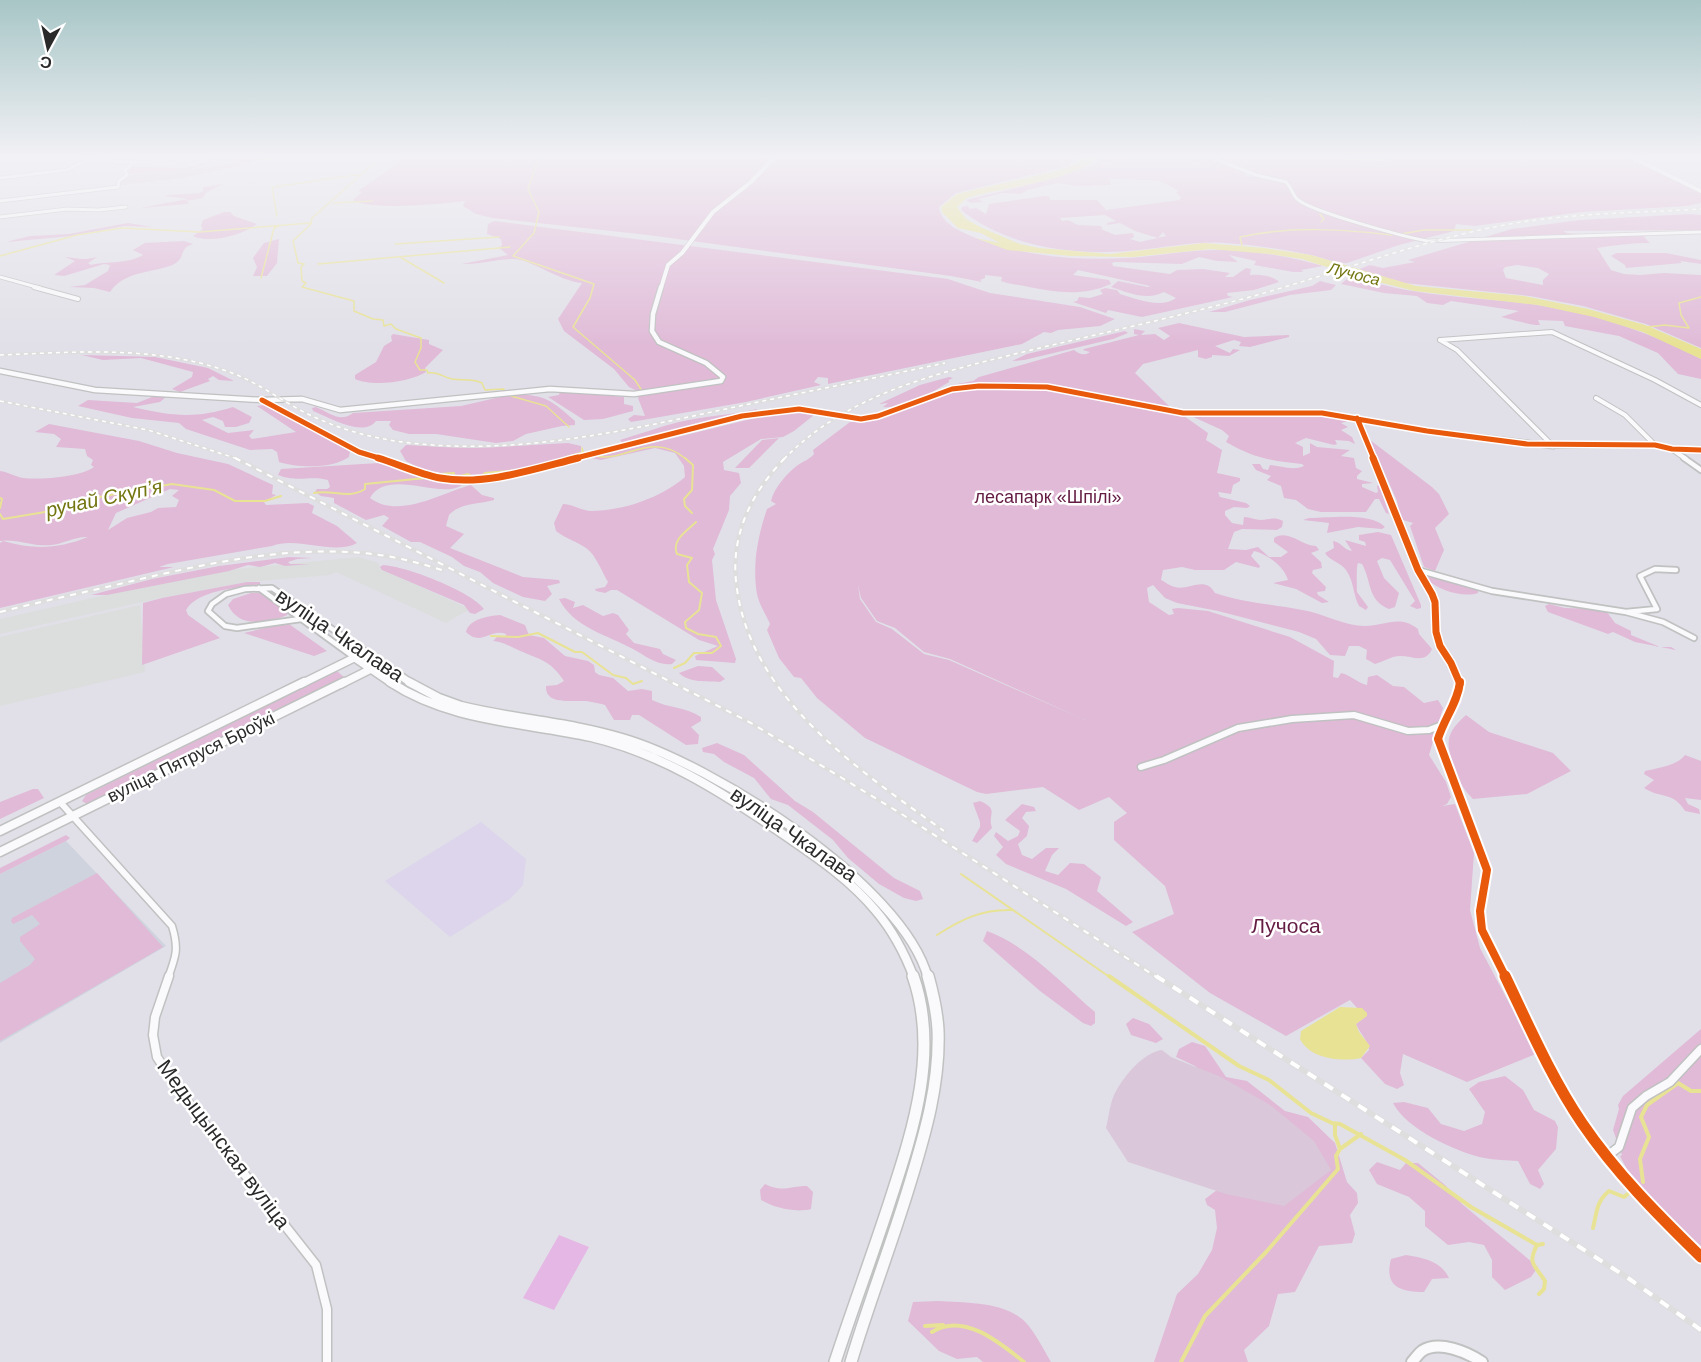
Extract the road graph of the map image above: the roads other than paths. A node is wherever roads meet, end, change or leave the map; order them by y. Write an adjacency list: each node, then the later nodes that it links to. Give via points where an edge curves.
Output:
1 (707, 221): 8 (street, via 668,265 653,314 652,331 659,342 706,363 723,377 721,381 634,394 550,389 356,410 331,408 302,399)
2 (1356, 221): 3 (street, via 1413,239 1444,242)
3 (1701, 232)
4 (0, 277): 5 (street)
5 (78, 299)
6 (0, 371): 8 (street, via 95,390)
7 (1596, 398): 11 (street, via 1625,416)
8 (262, 400): 10 (street, via 358,452 458,480 519,473 767,412 799,409 849,419 870,418 952,389 970,387 1047,387 1183,413 1322,413)
9 (1701, 405): 12 (street, via 1552,332 1440,340 1457,350)
10 (1357, 418): 12 (street); 16 (street)
11 (1655, 445): 12 (street); 13 (street)
12 (1553, 446)
13 (1672, 449): 14 (street); 15 (street)
14 (1701, 450)
15 (1701, 470)
16 (1418, 570): 19 (street, via 1492,591); 27 (street, via 1435,602 1440,646 1460,681)
17 (1676, 570): 19 (street, via 1655,569 1640,576 1657,609)
18 (259, 588): 20 (street, вуліца Чкалава); 20 (street, вуліца Чкалава, via 217,598 208,611 225,626 237,628); 22 (street, вуліца Чкалава, via 272,588)
19 (1626, 612): 21 (street, via 1662,622)
20 (301, 618): 23 (street, вуліца Чкалава)
21 (1694, 638)
22 (366, 652): 23 (main road, вуліца Пятруся Броўкі); 24 (main road, вуліца Чкалава)
23 (355, 658): 25 (main road, вуліца Чкалава); 30 (main road, вуліца Пятруся Броўкі)
24 (381, 664): 25 (main road, вуліца Пятруся Броўкі); 26 (main road, вуліца Чкалава, via 440,698)
25 (370, 669): 26 (main road, вуліца Чкалава, via 420,699); 31 (main road, вуліца Пятруся Броўкі)
26 (483, 714): 29 (main road, вуліца Чкалава, via 621,738)
27 (1442, 724): 28 (street, via 1429,730 1408,731 1354,715 1292,719 1238,728); 37 (street, via 1438,739 1443,756 1487,870 1480,911 1482,930 1560,1087)
28 (1141, 767)
29 (687, 768): 34 (main road, вуліца Чкалава, via 714,778 836,861 866,885); 35 (main road, вуліца Чкалава, via 840,875)
30 (60, 802): 31 (street, Медыцынская вуліца); 32 (main road, вуліца Пятруся Броўкі)
31 (71, 817): 33 (main road, вуліца Пятруся Броўкі); 39 (street, Медыцынская вуліца, via 172,926 177,953 155,1017 157,1057 179,1091 316,1265 327,1309)
32 (0, 831)
33 (0, 852)
34 (892, 914): 35 (street); 41 (main road, вуліца Чкалава, via 927,971 935,1002 939,1051 926,1134)
35 (881, 918): 40 (main road, вуліца Чкалава, via 903,954 923,1010 925,1049 920,1099)
36 (1701, 1049): 37 (street, via 1670,1082 1632,1108 1619,1147)
37 (1607, 1156): 38 (street, via 1646,1204)
38 (1701, 1257)
39 (327, 1362)
40 (835, 1362)
41 (851, 1362)
42 (1412, 1362): 43 (street, via 1420,1352 1438,1348)
43 (1483, 1362)

